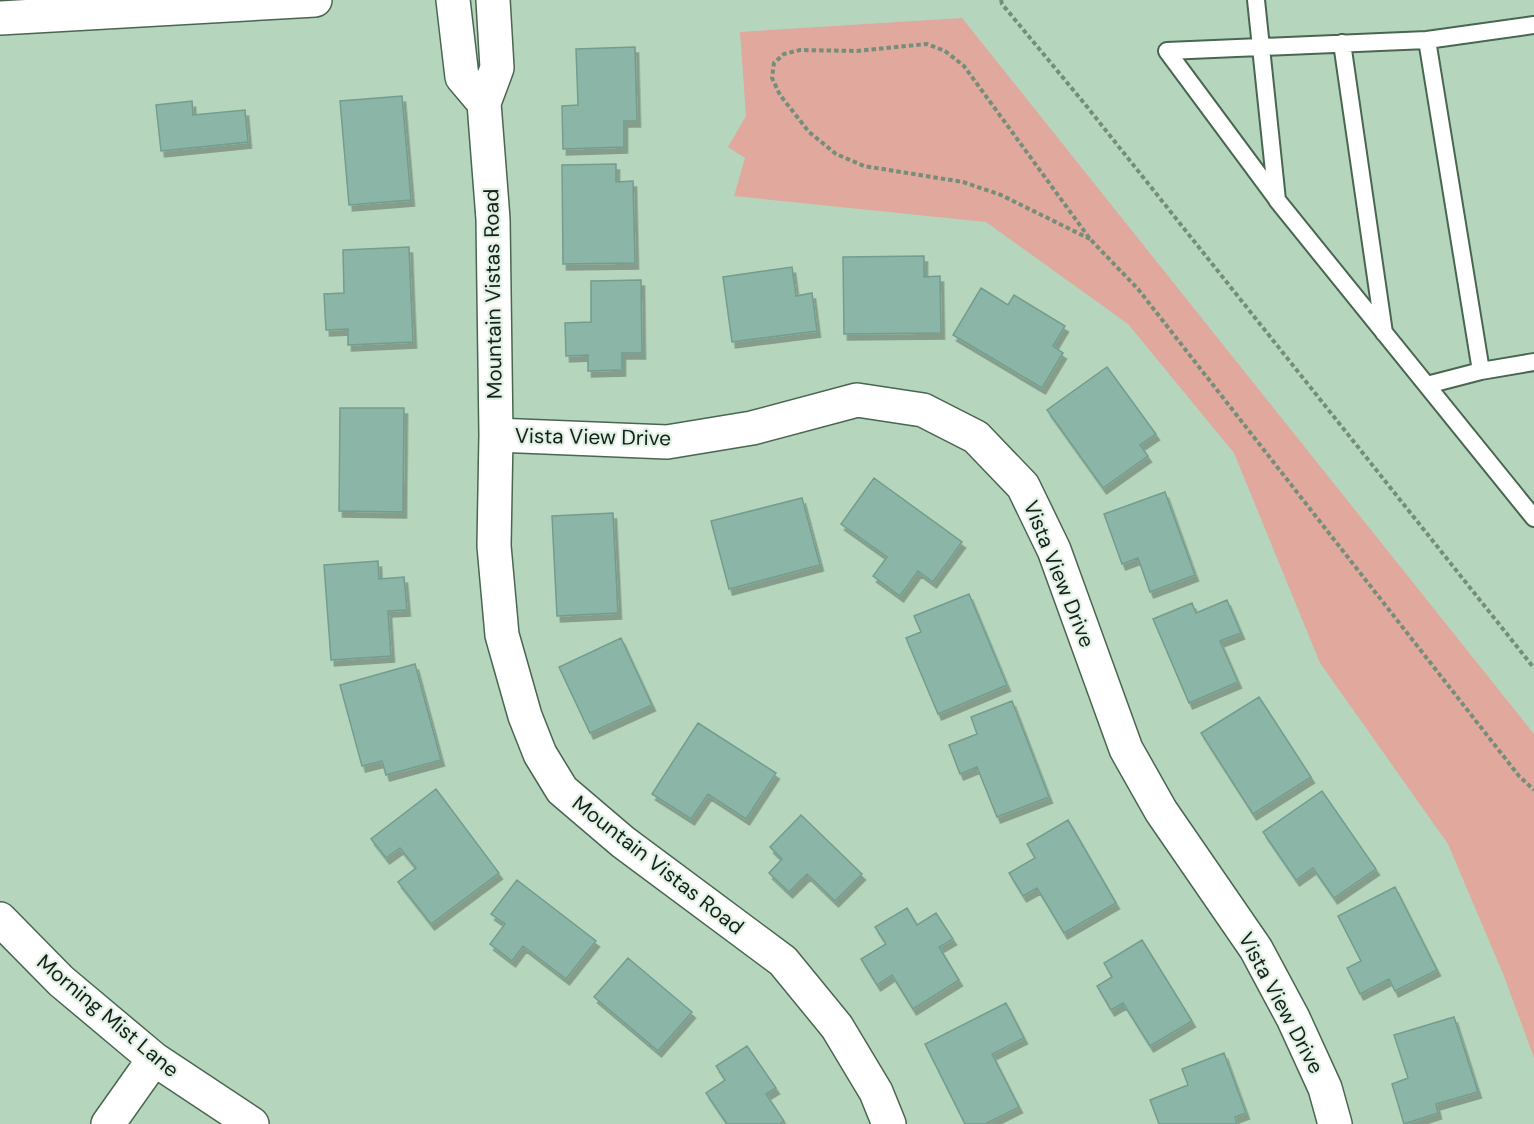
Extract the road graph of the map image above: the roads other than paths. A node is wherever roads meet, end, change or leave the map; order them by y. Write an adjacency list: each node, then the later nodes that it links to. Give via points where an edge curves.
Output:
1 (315, 0): 5 (street)
2 (453, 0): 12 (street, via 462,77)
3 (493, 0): 12 (street, Mountain Vistas Road, via 497,68)
4 (1256, 0): 11 (lane)
5 (177, 4): 6 (street)
6 (53, 7): 7 (street)
7 (0, 18)
8 (1534, 25): 9 (lane)
9 (1427, 40): 10 (lane); 16 (lane)
10 (1342, 43): 11 (lane); 14 (lane)
11 (1261, 46): 13 (lane); 13 (lane, via 1167,51)
12 (484, 103): 18 (street, Mountain Vistas Road, via 493,219)
13 (1277, 200): 14 (lane)
14 (1384, 333): 17 (lane)
15 (1534, 363): 16 (lane)
16 (1481, 371): 17 (lane)
17 (1427, 385): 19 (lane)
18 (496, 435): 24 (street, Mountain Vistas Road, via 494,546 502,635 540,754 562,789 623,842 783,961 837,1027 876,1092); 25 (street, Vista View Drive, via 668,442 752,428 857,400 923,410 976,437 1023,486 1054,550 1126,749 1161,811 1256,949 1321,1078)
19 (1534, 518)
20 (0, 920): 21 (street, Morning Mist Lane, via 61,981)
21 (153, 1059): 22 (street); 23 (street, Morning Mist Lane)
22 (108, 1124)
23 (252, 1124)
24 (889, 1124)
25 (1335, 1124)

